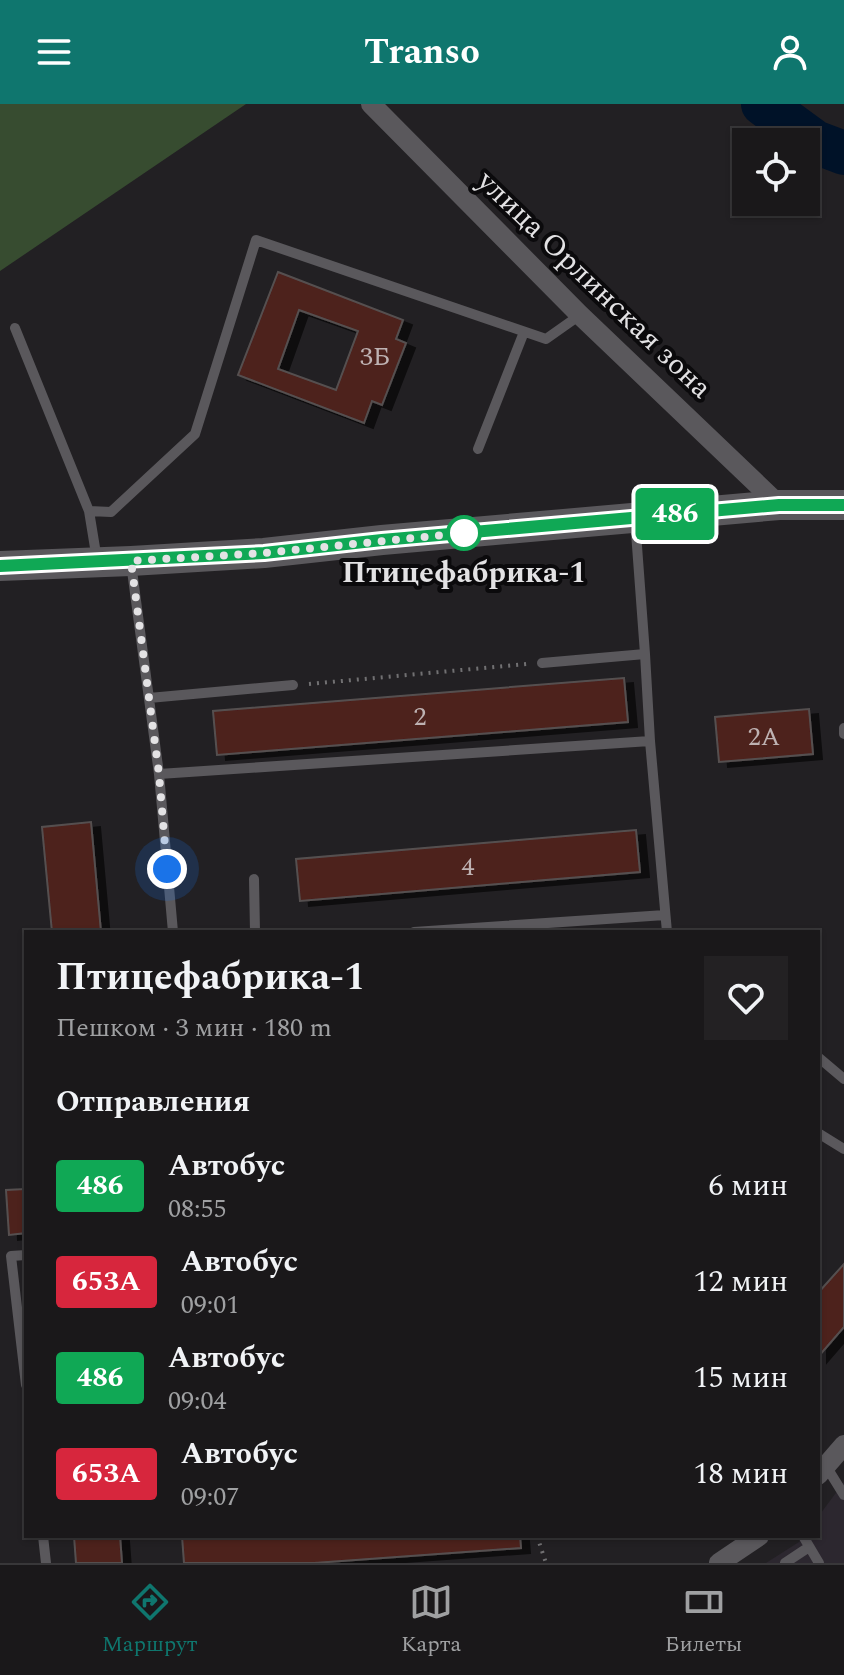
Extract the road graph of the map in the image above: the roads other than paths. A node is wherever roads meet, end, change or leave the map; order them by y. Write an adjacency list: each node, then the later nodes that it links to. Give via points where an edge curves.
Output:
1 (371, 104): 2 (street, улица Орлинская зона)
2 (580, 315): 4 (lane, via 546,339); 6 (street, улица Орлинская зона)
3 (15, 328): 8 (lane)
4 (524, 332): 5 (lane); 8 (lane, via 256,240 195,434 111,512)
5 (478, 449)
6 (779, 505): 7 (main road); 9 (main road)
7 (844, 505)
8 (89, 511): 11 (lane)
9 (634, 517): 10 (main road); 13 (lane)
10 (131, 561): 11 (main road); 16 (lane)
11 (98, 562): 12 (main road)
12 (0, 566)
13 (645, 654): 14 (lane); 17 (lane)
14 (542, 663)
15 (293, 685): 16 (lane)
16 (149, 698): 18 (lane)
17 (650, 741): 18 (lane); 20 (lane)
18 (159, 774): 21 (lane)
19 (254, 879): 22 (lane)
20 (665, 915): 23 (lane); 24 (lane)
21 (173, 930)
22 (255, 930)
23 (444, 930)
24 (667, 930)
25 (820, 1059): 26 (lane)
26 (844, 1079)
27 (820, 1134): 28 (lane)
28 (844, 1149)
29 (24, 1255): 30 (lane, via 11,1256)
30 (24, 1368)
31 (844, 1445): 32 (street)
32 (820, 1472): 33 (lane)
33 (844, 1495)
34 (43, 1538): 38 (lane)
35 (756, 1538): 39 (street)
36 (804, 1538): 37 (lane)
37 (809, 1547): 40 (lane); 41 (lane)
38 (46, 1563)
39 (719, 1563)
40 (785, 1563)
41 (819, 1563)

